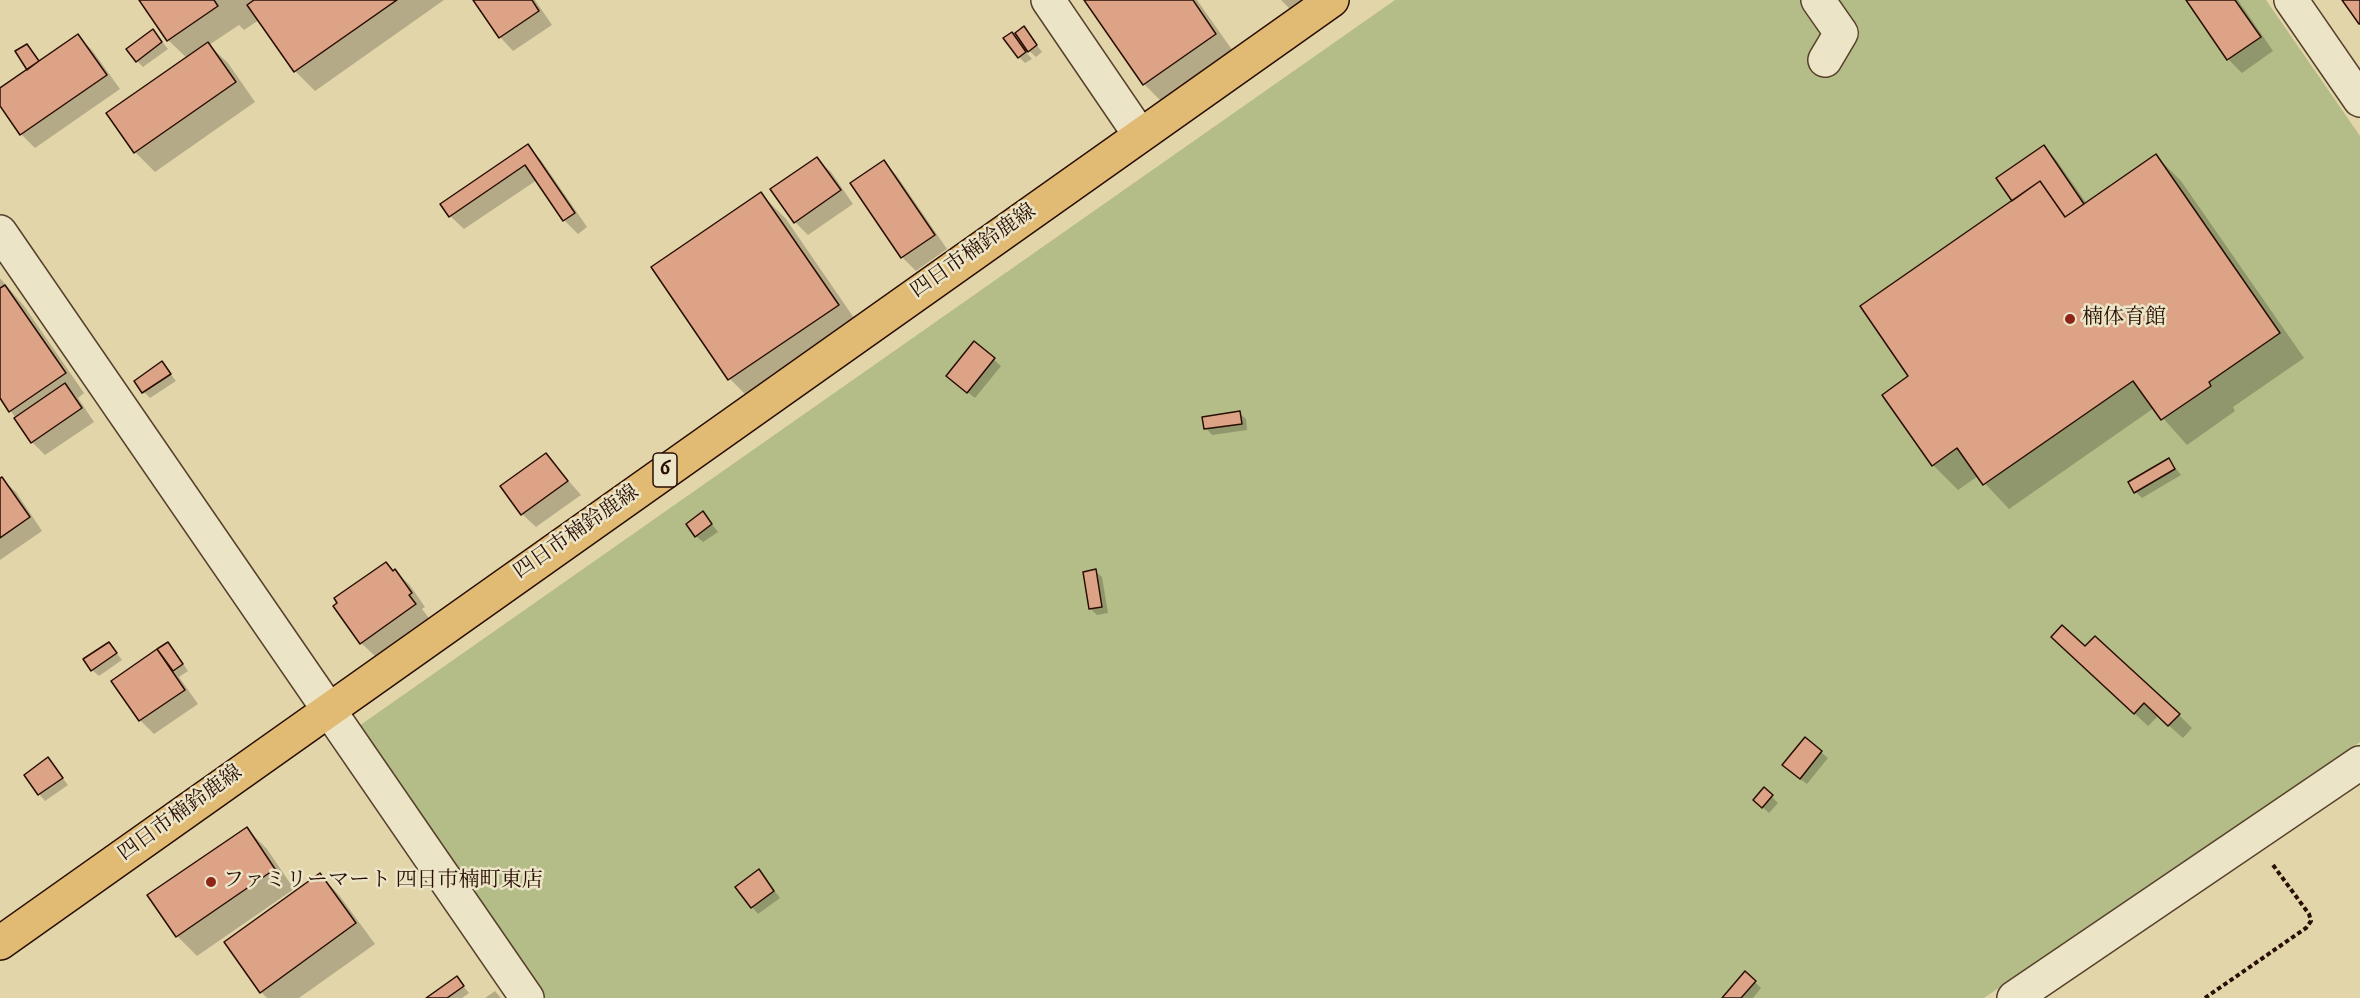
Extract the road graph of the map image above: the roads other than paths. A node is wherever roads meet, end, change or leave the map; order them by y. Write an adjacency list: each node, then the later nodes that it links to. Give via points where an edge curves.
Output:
1 (1048, 0): 7 (street)
2 (1332, 0): 7 (main road, 四日市楠鈴鹿線 / 6)
3 (1818, 0): 5 (street, via 1841,33)
4 (2291, 0): 6 (street)
5 (1825, 60)
6 (2360, 100)
7 (1140, 135): 9 (main road, 四日市楠鈴鹿線 / 6)
8 (0, 232): 9 (street)
9 (328, 708): 11 (main road, 四日市楠鈴鹿線 / 6); 12 (street)
10 (2360, 763): 13 (street)
11 (0, 943)
12 (527, 998)
13 (2014, 998)

